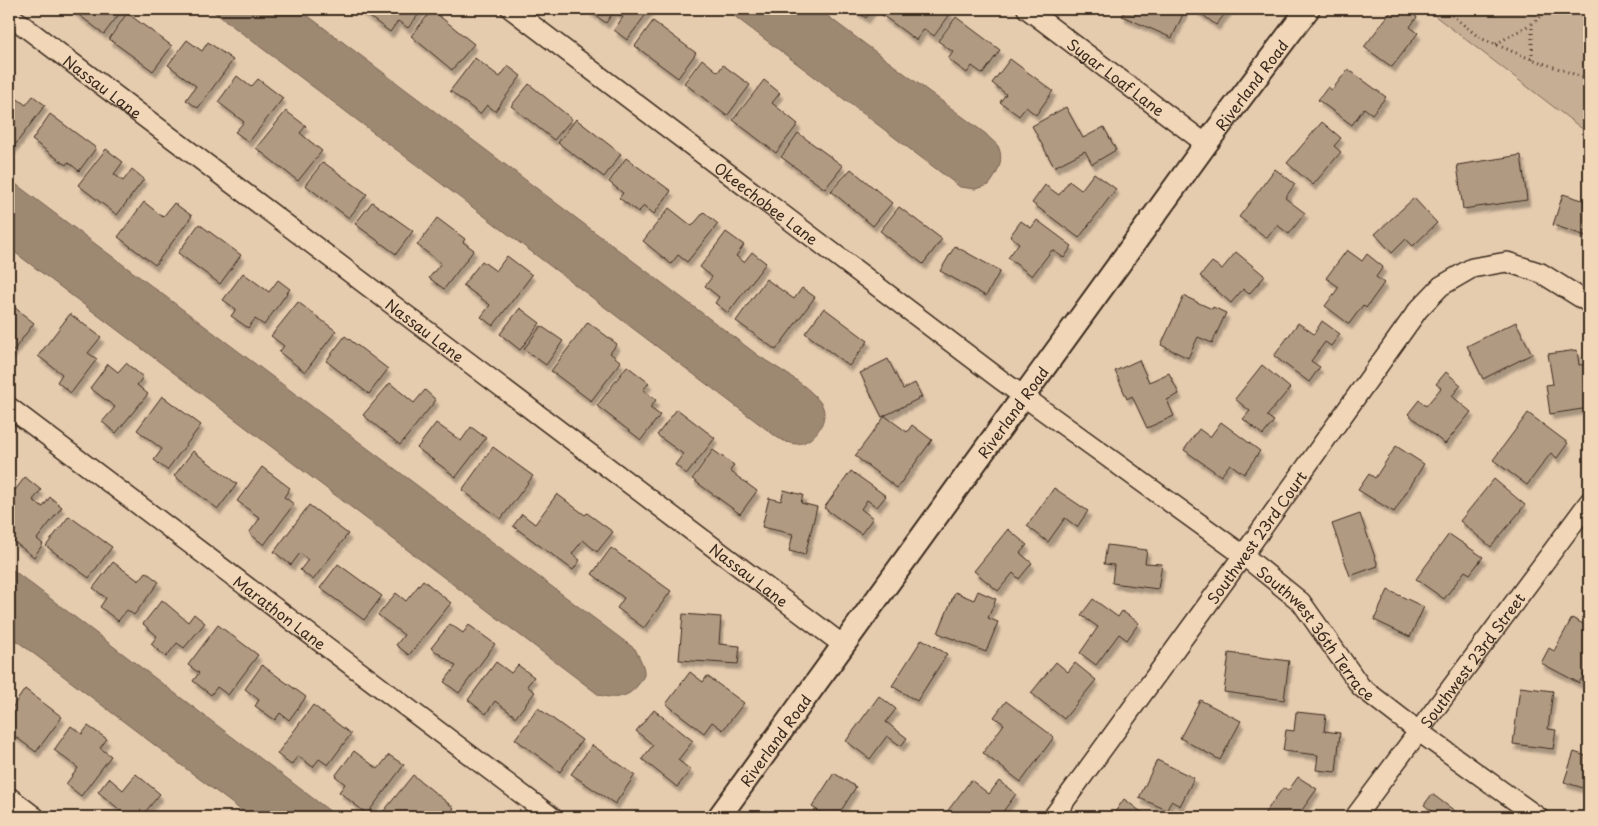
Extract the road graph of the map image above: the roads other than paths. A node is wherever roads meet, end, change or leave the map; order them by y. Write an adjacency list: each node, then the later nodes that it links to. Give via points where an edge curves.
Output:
1 (511, 9): 7 (street, Okeechobee Lane)
2 (1027, 9): 5 (street, Sugar Loaf Lane)
3 (1308, 9): 5 (street, Riverland Road)
4 (9, 15): 11 (street, Nassau Lane)
5 (1206, 144): 7 (street, Riverland Road)
6 (1589, 303): 10 (street, Southwest 23rd Court, via 1541,273 1507,262 1472,268 1441,286 1418,310)
7 (1023, 396): 10 (street, Southwest 36th Terrace); 11 (street, Riverland Road)
8 (9, 407): 15 (street, Marathon Lane)
9 (1589, 502): 12 (street, Southwest 23rd Street)
10 (1243, 555): 12 (street, Southwest 36th Terrace, via 1301,602 1361,686); 17 (street, Southwest 23rd Court)
11 (842, 645): 16 (street, Riverland Road)
12 (1418, 731): 18 (street, Southwest 23rd Street); 19 (street, Southwest 36th Terrace)
13 (9, 797): 14 (street)
14 (36, 817)
15 (552, 817)
16 (719, 817)
17 (1053, 817)
18 (1355, 817)
19 (1538, 817)

